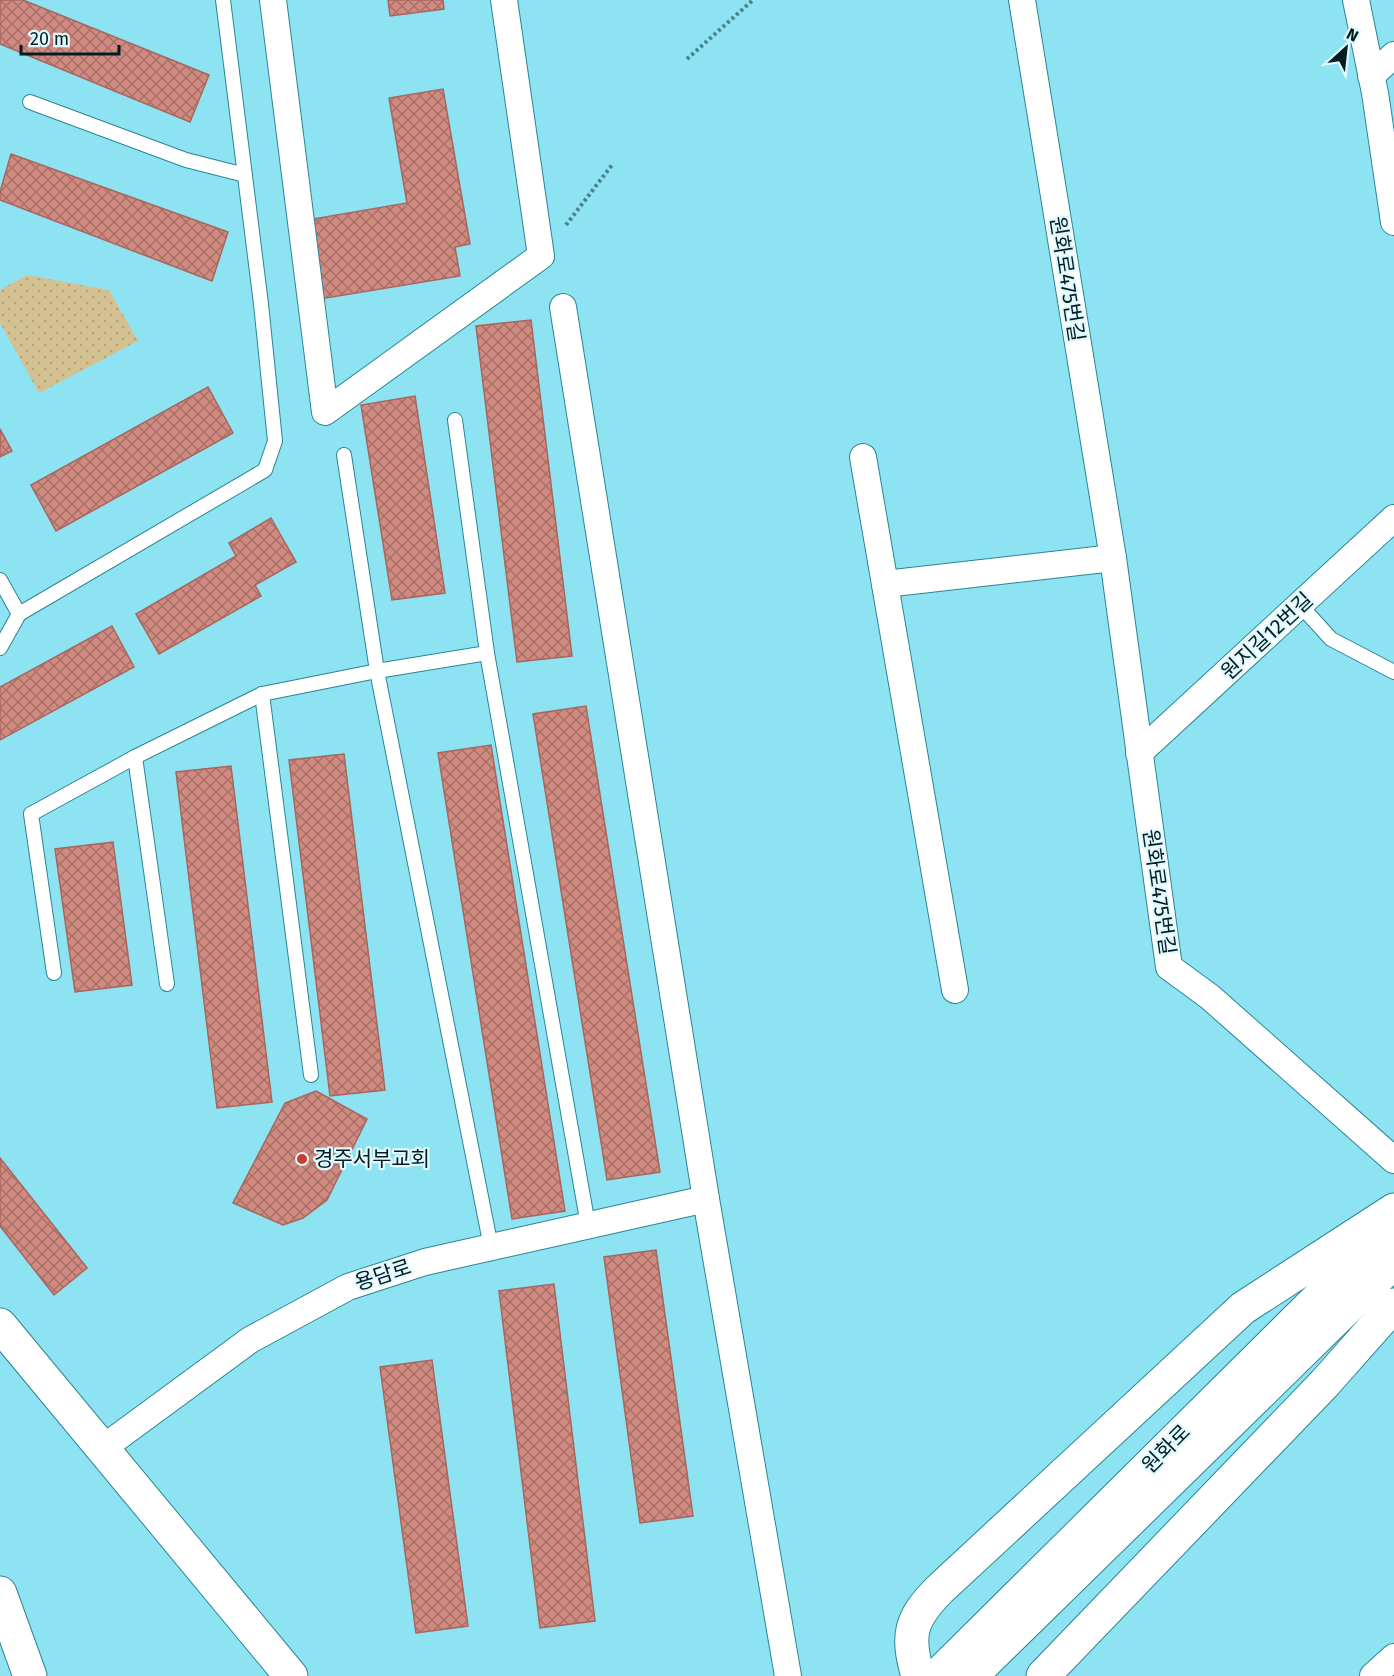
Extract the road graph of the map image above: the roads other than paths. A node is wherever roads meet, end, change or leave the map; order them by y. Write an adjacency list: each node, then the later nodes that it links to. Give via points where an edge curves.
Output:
1 (223, 0): 9 (lane)
2 (273, 0): 3 (street, via 325,412 541,256)
3 (504, 0)
4 (1022, 0): 16 (street, 원화로475번길)
5 (1356, 0): 7 (street)
6 (1394, 55): 7 (street)
7 (1371, 76): 10 (street)
8 (30, 102): 9 (lane, via 186,160)
9 (245, 175): 20 (lane, via 275,441 265,470)
10 (1394, 222)
11 (563, 307): 33 (street)
12 (455, 420): 22 (lane)
13 (344, 454): 23 (lane)
14 (863, 457): 18 (street)
15 (1394, 518): 19 (street, 원지길12번길)
16 (1113, 558): 18 (street); 26 (street, 원화로475번길)
17 (0, 580): 20 (lane)
18 (885, 584): 30 (street)
19 (1300, 605): 24 (lane, via 1331,639); 26 (street, 원지길12번길)
20 (19, 614): 21 (lane)
21 (0, 648)
22 (488, 653): 23 (lane); 36 (lane)
23 (377, 671): 25 (lane); 37 (lane)
24 (1394, 672)
25 (262, 694): 27 (lane); 31 (lane)
26 (1139, 753): 32 (street, 원화로475번길, via 1169,968 1210,997)
27 (135, 757): 28 (lane, via 31,813); 29 (lane)
28 (54, 974)
29 (167, 984)
30 (955, 990)
31 (311, 1075)
32 (1394, 1160)
33 (706, 1199): 36 (street, 용담로); 47 (street)
34 (1394, 1210): 44 (street, via 1243,1308 940,1589 923,1606 912,1636 912,1654)
35 (1394, 1223): 44 (street, 원화로)
36 (588, 1226): 37 (street, 용담로)
37 (491, 1247): 41 (street, 용담로, via 425,1262 348,1287 250,1340)
38 (1394, 1262): 48 (street, 원화로)
39 (1394, 1305): 49 (street, via 1325,1383)
40 (0, 1325): 41 (street)
41 (103, 1448): 46 (street)
42 (0, 1593): 45 (street)
43 (1394, 1657): 50 (street)
44 (929, 1675)
45 (30, 1676)
46 (291, 1676)
47 (788, 1676)
48 (971, 1676)
49 (1043, 1676)
50 (1373, 1676)

